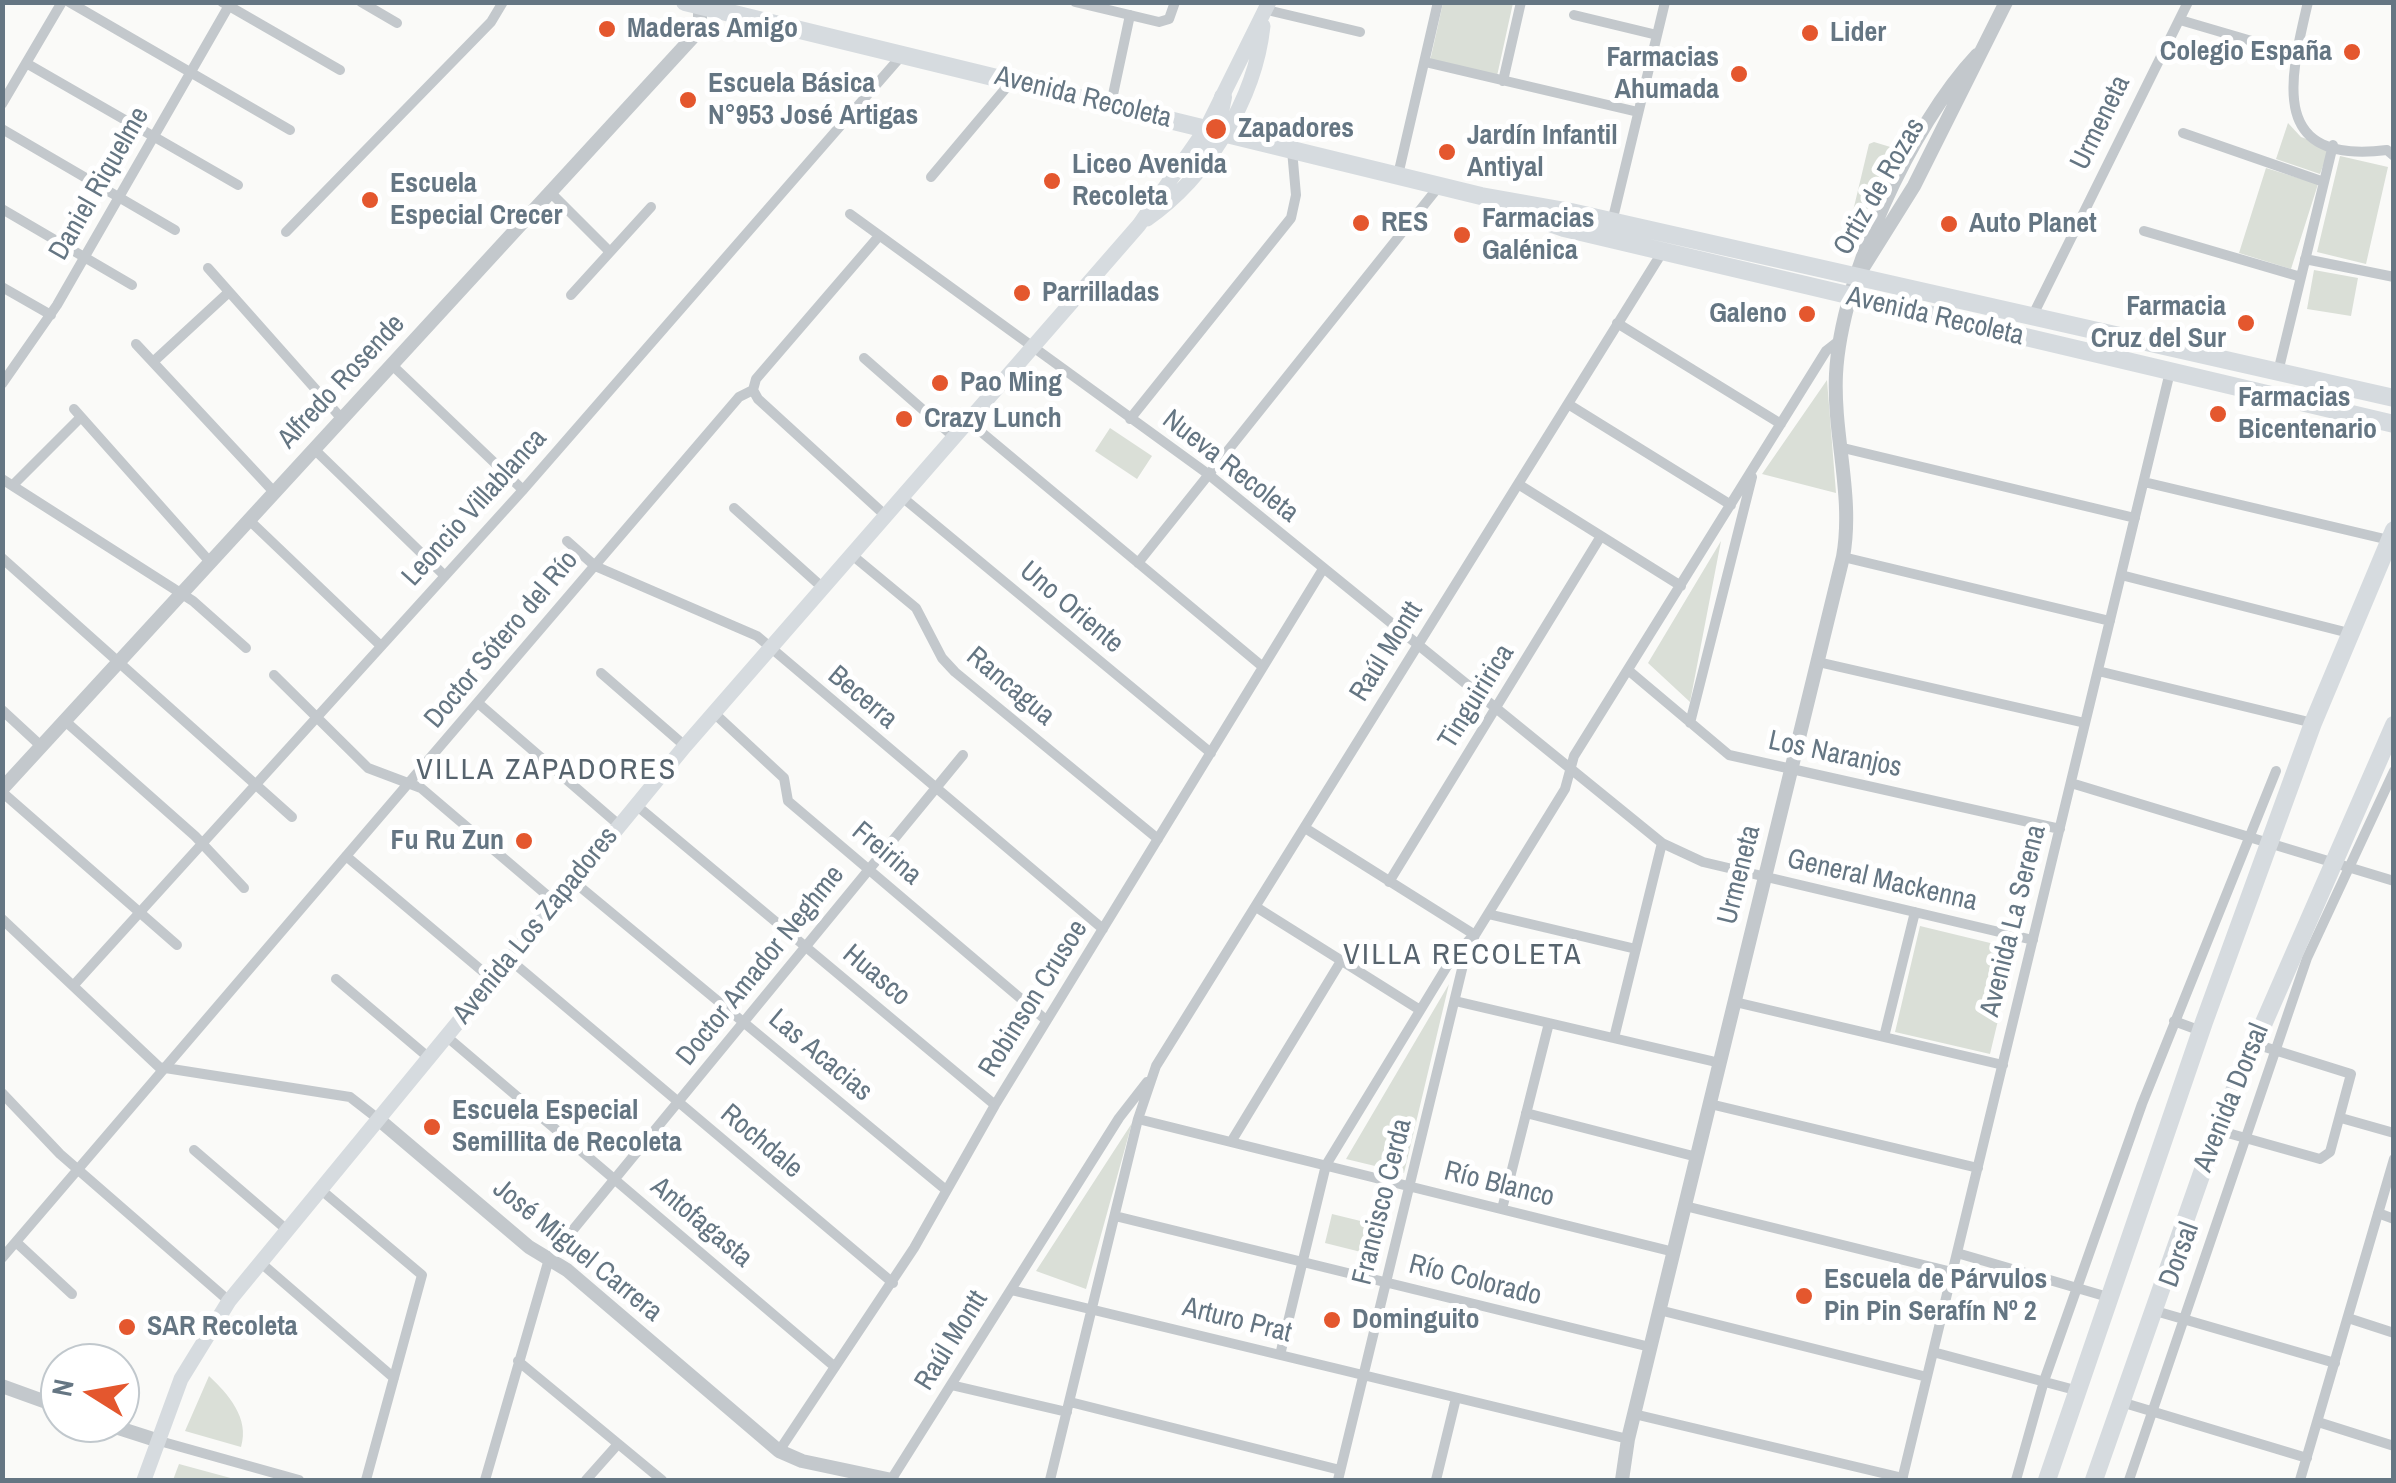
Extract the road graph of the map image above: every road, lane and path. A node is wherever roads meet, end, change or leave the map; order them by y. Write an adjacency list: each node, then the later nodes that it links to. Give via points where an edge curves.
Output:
1 (65, 2): 24 (street); 26 (street)
2 (362, 2): 18 (street)
3 (502, 2): 59 (street, via 491,22)
4 (1075, 2): 16 (street)
5 (1174, 2): 16 (street, via 1166,21)
6 (1438, 2): 23 (street)
7 (1521, 2): 28 (street)
8 (1665, 2): 20 (street)
9 (2006, 2): 68 (street, Ortiz de Rozas, via 1914,186)
10 (2188, 2): 17 (street, Urmeneta)
11 (2308, 2): 22 (street)
12 (227, 4): 25 (street); 26 (street, Daniel Riquelme)
13 (695, 4): 21 (main road, Avenida Recoleta); 49 (street, Alfredo Rosende, via 700,22 692,38)
14 (1266, 11): 19 (street); 30 (main road, Avenida Los Zapadores); 37 (main road, Avenida Los Zapadores, via 1257,59)
15 (1574, 15): 20 (street)
16 (1130, 16): 32 (street)
17 (2180, 20): 22 (street); 75 (street, Urmeneta)
18 (397, 23)
19 (1360, 32)
20 (1657, 34): 33 (street)
21 (903, 54): 27 (main road, Avenida Recoleta); 103 (street, Leoncio Villablanca)
22 (2296, 54): 40 (street, via 2291,102 2298,120)
23 (1425, 62): 28 (street); 44 (street)
24 (26, 63): 29 (street); 39 (street)
25 (340, 70)
26 (191, 73): 36 (street); 39 (street, Daniel Riquelme)
27 (1012, 80): 32 (main road, Avenida Recoleta); 45 (street)
28 (1503, 80): 33 (street)
29 (6, 89): 31 (street)
30 (1222, 97): 34 (main road, Avenida Los Zapadores); 37 (main road, via 1218,117)
31 (2, 104)
32 (1110, 104): 34 (main road, Avenida Recoleta)
33 (1638, 112): 55 (street)
34 (1207, 128): 37 (main road, Avenida Recoleta); 43 (main road, via 1210,143); 56 (main road, Avenida Los Zapadores)
35 (2, 129): 50 (street)
36 (290, 130)
37 (1226, 132): 41 (main road, Avenida Recoleta); 43 (main road, Avenida Los Zapadores)
38 (2183, 133): 46 (street)
39 (154, 136): 47 (street); 50 (street, Daniel Riquelme)
40 (2332, 145): 42 (street); 46 (street)
41 (1292, 148): 44 (main road, Avenida Recoleta); 91 (street, via 1296,194 1288,222)
42 (2391, 149)
43 (1201, 166): 56 (main road, Avenida Los Zapadores)
44 (1398, 175): 48 (main road, Avenida Recoleta)
45 (931, 177)
46 (2324, 182): 64 (street)
47 (238, 185)
48 (1440, 185): 51 (main road, Avenida Recoleta); 99 (street)
49 (550, 192): 61 (street); 83 (street, Alfredo Rosende)
50 (119, 196): 57 (street); 63 (street, Daniel Riquelme)
51 (1481, 196): 55 (main road, Avenida Recoleta); 62 (main road, Avenida Recoleta, via 1547,222)
52 (651, 207): 61 (street)
53 (2, 209): 63 (street)
54 (850, 214): 60 (street, Nueva Recoleta)
55 (1612, 222): 68 (main road, Avenida Recoleta)
56 (1139, 224): 80 (main road, Avenida Los Zapadores)
57 (176, 230)
58 (2144, 230): 66 (street)
59 (286, 232)
60 (880, 236): 80 (street, Nueva Recoleta); 87 (street, Doctor Sótero del Río)
61 (610, 252): 72 (street)
62 (1663, 252): 73 (main road, Avenida Recoleta); 76 (street, Raúl Montt)
63 (84, 257): 69 (street); 74 (street, Daniel Riquelme)
64 (2306, 258): 66 (street); 67 (street)
65 (208, 268): 71 (street)
66 (2301, 277): 85 (street)
67 (2394, 277)
68 (1856, 278): 73 (street, Urmeneta); 75 (main road, Avenida Recoleta)
69 (132, 285)
70 (2, 287): 74 (street)
71 (228, 292): 82 (street); 90 (street)
72 (571, 294)
73 (1851, 298): 77 (main road, Avenida Recoleta); 78 (street, Urmeneta)
74 (50, 314): 86 (street, Daniel Riquelme)
75 (2031, 319): 77 (main road); 85 (main road, Avenida Recoleta)
76 (1617, 323): 89 (street, Raúl Montt); 93 (street)
77 (2005, 334): 84 (main road, Avenida Recoleta)
78 (1840, 340): 93 (street, Francisco Cerda, via 1826,351); 96 (street, Urmeneta)
79 (136, 344): 82 (street)
80 (1031, 349): 91 (street, Nueva Recoleta); 92 (main road, Avenida Los Zapadores)
81 (864, 358): 95 (street)
82 (153, 362): 104 (street)
83 (392, 365): 90 (street, Alfredo Rosende); 103 (street)
84 (2170, 372): 94 (main road, Avenida Recoleta); 101 (street, Avenida La Serena)
85 (2278, 372): 88 (main road, Avenida Recoleta)
86 (2, 384)
87 (753, 390): 108 (street); 119 (street, Doctor Sótero del Río)
88 (2394, 398)
89 (1568, 404): 102 (street, Raúl Montt); 106 (street)
90 (342, 418): 97 (street, Alfredo Rosende)
91 (1130, 419): 99 (street, Nueva Recoleta)
92 (968, 421): 95 (main road, Avenida Los Zapadores); 118 (street)
93 (1781, 424): 98 (street, Francisco Cerda)
94 (2394, 424)
95 (954, 437): 105 (main road, Avenida Los Zapadores)
96 (1839, 447): 109 (street); 116 (street, Urmeneta, via 1848,516)
97 (314, 450): 104 (street, Alfredo Rosende); 121 (street)
98 (1754, 467): 106 (street, Francisco Cerda); 145 (street, Francisco Cerda)
99 (1208, 474): 118 (street); 120 (street, Nueva Recoleta)
100 (8, 482): 117 (street, via 78,413); 125 (street)
101 (2144, 482): 109 (street, Avenida La Serena); 111 (street)
102 (1518, 484): 112 (street); 129 (street, Raúl Montt)
103 (523, 490): 121 (street, Leoncio Villablanca)
104 (274, 492): 110 (street, Alfredo Rosende)
105 (902, 498): 108 (main road, Avenida Los Zapadores); 151 (street, Uno Oriente)
106 (1731, 505): 123 (street, Francisco Cerda)
107 (734, 508): 124 (street)
108 (886, 516): 114 (main road, Avenida Los Zapadores)
109 (2135, 518): 122 (street, Avenida La Serena)
110 (249, 520): 117 (street, Alfredo Rosende); 128 (street)
111 (2391, 535): 127 (main road, Avenida Dorsal)
112 (1601, 536): 123 (street); 141 (street, Tinguiririca)
113 (567, 541): 119 (street, Becerra)
114 (852, 555): 124 (main road, Avenida Los Zapadores); 168 (street, Rancagua, via 921,614 948,665)
115 (2, 558): 132 (street)
116 (1843, 558): 126 (street); 133 (street, Urmeneta)
117 (210, 562): 125 (street, Alfredo Rosende)
118 (1138, 562): 134 (street)
119 (595, 566): 131 (street, Becerra, via 736,623); 139 (street, Doctor Sótero del Río)
120 (1323, 569): 129 (street, Nueva Recoleta); 134 (street, Robinson Crusoe)
121 (445, 576): 128 (street, Leoncio Villablanca)
122 (2121, 576): 126 (street, Avenida La Serena); 127 (street)
123 (1681, 586): 135 (street, Francisco Cerda)
124 (823, 588): 131 (main road, Avenida Los Zapadores)
125 (180, 595): 130 (street); 132 (street, Alfredo Rosende)
126 (2110, 621): 136 (street, Avenida La Serena)
127 (2349, 633): 147 (main road, Avenida Dorsal)
128 (381, 646): 143 (street, Leoncio Villablanca)
129 (1417, 646): 141 (street, Nueva Recoleta); 165 (street, Raúl Montt)
130 (246, 648)
131 (770, 649): 142 (main road, Avenida Los Zapadores); 161 (street, Becerra)
132 (118, 662): 144 (street, Alfredo Rosende); 159 (street)
133 (1818, 662): 146 (street); 153 (street, Urmeneta)
134 (1263, 667): 151 (street, Robinson Crusoe)
135 (1628, 670): 145 (street, Los Naranjos); 155 (street, Francisco Cerda)
136 (2098, 671): 146 (street, Avenida La Serena); 147 (street)
137 (600, 673): 150 (street)
138 (274, 675): 143 (street)
139 (478, 703): 157 (street, Doctor Sótero del Río); 164 (street)
140 (2, 710): 149 (street)
141 (1495, 711): 155 (street, Nueva Recoleta); 178 (street, Tinguiririca)
142 (714, 713): 150 (main road, Avenida Los Zapadores); 174 (street, Freirina, via 784,778 788,801)
143 (317, 717): 157 (street, via 368,768); 159 (street, Leoncio Villablanca)
144 (65, 720): 149 (street, Alfredo Rosende); 169 (street)
145 (1690, 723): 153 (street, Los Naranjos, via 1728,755)
146 (2086, 723): 158 (street, Avenida La Serena)
147 (2313, 723): 171 (main road, Avenida Dorsal)
148 (2394, 725): 173 (main road, Avenida Dorsal)
149 (42, 746): 160 (street, Alfredo Rosende)
150 (685, 746): 162 (main road, Avenida Los Zapadores)
151 (1210, 753): 168 (street, Robinson Crusoe)
152 (963, 755): 161 (street, Doctor Amador Neghme)
153 (1792, 769): 166 (street, Los Naranjos); 175 (street, Urmeneta)
154 (2394, 771): 173 (street, Dorsal)
155 (1569, 772): 170 (street, General Mackenna); 184 (street, Francisco Cerda)
156 (2276, 772): 167 (street)
157 (410, 782): 172 (street, Doctor Sótero del Río); 180 (street)
158 (2071, 783): 166 (street, Avenida La Serena); 167 (street)
159 (256, 784): 163 (street); 169 (street, Leoncio Villablanca)
160 (2, 790): 182 (street)
161 (935, 790): 174 (street, Doctor Amador Neghme); 186 (street, Becerra)
162 (636, 805): 164 (main road, Avenida Los Zapadores); 190 (street, Huasco)
163 (292, 817)
164 (619, 825): 176 (main road, Avenida Los Zapadores)
165 (1304, 828): 178 (street); 181 (street, Raúl Montt)
166 (2060, 830): 188 (street, Avenida La Serena)
167 (2248, 837): 171 (street); 201 (street)
168 (1158, 840): 186 (street, Robinson Crusoe)
169 (201, 844): 179 (street); 182 (street, Leoncio Villablanca)
170 (1662, 844): 175 (street, General Mackenna, via 1703,862); 191 (street)
171 (2269, 844): 173 (street); 204 (main road, Avenida Dorsal)
172 (346, 856): 195 (street); 213 (street, Doctor Sótero del Río)
173 (2341, 866): 177 (street); 208 (main road, Avenida Dorsal); 209 (street, Dorsal)
174 (869, 870): 190 (street, Doctor Amador Neghme); 200 (street, Freirina)
175 (1766, 876): 183 (street, General Mackenna); 198 (street, Urmeneta)
176 (573, 881): 180 (main road, Avenida Los Zapadores); 202 (street, Las Acacias)
177 (2394, 881)
178 (1390, 882): 187 (street)
179 (244, 888)
180 (555, 902): 192 (main road, Avenida Los Zapadores)
181 (1256, 907): 193 (street); 214 (street, Raúl Montt)
182 (140, 911): 189 (street); 196 (street, Leoncio Villablanca)
183 (1915, 912): 188 (street, General Mackenna); 206 (street)
184 (1488, 914): 187 (street, Francisco Cerda); 191 (street)
185 (2, 919): 196 (street)
186 (1103, 930): 200 (street, Robinson Crusoe)
187 (1475, 935): 197 (street, Francisco Cerda); 199 (street, Francisco Cerda)
188 (2033, 940): 212 (street, Avenida La Serena)
189 (177, 945)
190 (806, 947): 202 (street, Doctor Amador Neghme); 217 (street, Huasco)
191 (1636, 949): 207 (street)
192 (509, 960): 195 (main road, Avenida Los Zapadores); 216 (street, Rochdale)
193 (1341, 960): 199 (street); 226 (street)
194 (336, 979): 210 (street)
195 (493, 980): 205 (main road, Avenida Los Zapadores)
196 (73, 986): 213 (street)
197 (1455, 1001): 203 (street); 234 (street, Francisco Cerda)
198 (1735, 1002): 206 (street); 211 (street, Urmeneta)
199 (1420, 1010): 230 (street, Francisco Cerda)
200 (1046, 1020): 217 (street, Robinson Crusoe)
201 (2174, 1021): 204 (street, Avenida Dorsal); 253 (street)
202 (744, 1022): 216 (street, Doctor Amador Neghme); 236 (street, Las Acacias)
203 (1548, 1023): 207 (street); 219 (street)
204 (2200, 1031): 256 (main road, Avenida Dorsal)
205 (446, 1036): 210 (main road, Avenida Los Zapadores); 233 (street, Antofagasta)
206 (1884, 1037): 212 (street)
207 (1614, 1038): 211 (street)
208 (2252, 1043): 209 (street); 223 (main road, Avenida Dorsal)
209 (2276, 1050): 221 (street, via 2349,1071); 225 (street, Dorsal)
210 (428, 1056): 220 (main road, Avenida Los Zapadores)
211 (1720, 1063): 218 (street, Urmeneta)
212 (2002, 1065): 231 (street, Avenida La Serena)
213 (166, 1070): 220 (street, José Miguel Carrera, via 350,1096); 232 (street, Doctor Sótero del Río)
214 (1151, 1077): 222 (street, Raúl Montt); 254 (street, Raúl Montt)
215 (2, 1093): 232 (street)
216 (678, 1102): 233 (street, Doctor Amador Neghme); 251 (street, Rochdale)
217 (995, 1104): 236 (street, Robinson Crusoe)
218 (1710, 1104): 228 (street, Urmeneta); 231 (street)
219 (1526, 1113): 228 (street); 238 (street)
220 (377, 1118): 235 (main road, Avenida Los Zapadores); 247 (street, José Miguel Carrera)
221 (2340, 1118): 224 (street); 225 (street, via 2323,1159)
222 (1138, 1119): 226 (street, Río Blanco); 240 (street, Raúl Montt)
223 (2217, 1130): 225 (street); 260 (main road, Avenida Dorsal)
224 (2394, 1133)
225 (2246, 1138): 261 (street, Dorsal)
226 (1231, 1142): 230 (street, Río Blanco)
227 (194, 1150): 242 (street)
228 (1697, 1156): 237 (street, Urmeneta)
229 (2394, 1159): 239 (street)
230 (1326, 1165): 234 (street, Río Blanco); 248 (street, Francisco Cerda)
231 (1978, 1168): 245 (street, Avenida La Serena)
232 (79, 1170): 243 (street, Doctor Sótero del Río); 257 (street)
233 (614, 1180): 247 (street, Doctor Amador Neghme); 269 (street, Antofagasta)
234 (1411, 1186): 238 (street, Río Blanco); 252 (street, Francisco Cerda)
235 (320, 1189): 242 (main road, Avenida Los Zapadores); 272 (street, via 422,1275)
236 (946, 1190): 251 (street, Robinson Crusoe)
237 (1685, 1206): 244 (street, Urmeneta); 250 (street)
238 (1502, 1209): 244 (street, Río Blanco)
239 (2378, 1214): 241 (street); 262 (street)
240 (1115, 1216): 248 (street, Río Colorado); 258 (street, Raúl Montt)
241 (2394, 1218)
242 (287, 1230): 249 (main road, Avenida Los Zapadores)
243 (16, 1242): 246 (street, Doctor Sótero del Río); 255 (street)
244 (1674, 1252): 259 (street, Urmeneta)
245 (1957, 1253): 250 (street, Avenida La Serena); 253 (street)
246 (2, 1258)
247 (549, 1259): 267 (street, Doctor Amador Neghme); 289 (street, José Miguel Carrera)
248 (1302, 1262): 252 (street, Río Colorado); 266 (street, Francisco Cerda)
249 (261, 1263): 257 (main road, Avenida Los Zapadores); 272 (street)
250 (1952, 1272): 265 (street, Avenida La Serena)
251 (893, 1282): 269 (street, Robinson Crusoe)
252 (1387, 1282): 264 (street, Río Colorado); 270 (street, Francisco Cerda)
253 (2078, 1288): 256 (street); 273 (street)
254 (1010, 1290): 258 (street, Arturo Prat); 274 (street, Raúl Montt)
255 (72, 1294)
256 (2108, 1297): 276 (main road, Avenida Dorsal)
257 (230, 1301): 286 (main road, Avenida Los Zapadores, via 181,1379)
258 (1092, 1310): 266 (street, Arturo Prat); 280 (street, Raúl Montt)
259 (1659, 1310): 264 (street, Urmeneta); 271 (street)
260 (2152, 1310): 261 (street); 279 (main road, Avenida Dorsal)
261 (2181, 1318): 268 (street); 281 (street, Dorsal)
262 (2348, 1318): 263 (street); 268 (street)
263 (2394, 1334)
264 (1650, 1347): 282 (street, Urmeneta)
265 (1933, 1352): 271 (street, Avenida La Serena); 273 (street)
266 (1280, 1355): 270 (street, Arturo Prat)
267 (518, 1360): 287 (street); 297 (street, Doctor Amador Neghme)
268 (2335, 1364): 283 (street)
269 (835, 1368): 289 (street, Robinson Crusoe)
270 (1364, 1375): 277 (street, Arturo Prat); 292 (street, Francisco Cerda)
271 (1927, 1377): 293 (street, Avenida La Serena)
272 (394, 1378): 296 (street)
273 (2044, 1382): 276 (street); 304 (street)
274 (951, 1384): 280 (street); 300 (street, Raúl Montt)
275 (2, 1386): 278 (street)
276 (2076, 1390): 305 (main road, Avenida Dorsal)
277 (1456, 1398): 285 (street, Arturo Prat); 302 (street)
278 (40, 1400)
279 (2120, 1402): 281 (street); 306 (main road, Avenida Dorsal)
280 (1068, 1407): 292 (street); 301 (street, Raúl Montt)
281 (2151, 1411): 290 (street); 307 (street, Dorsal)
282 (1634, 1414): 285 (street, Urmeneta); 293 (street)
283 (2318, 1422): 288 (street); 290 (street)
284 (140, 1435): 286 (street)
285 (1628, 1439): 303 (street, Urmeneta)
286 (156, 1440): 294 (main road, Avenida Los Zapadores); 295 (street)
287 (618, 1444): 298 (street); 299 (street)
288 (2394, 1446)
289 (780, 1451): 291 (street, José Miguel Carrera)
290 (2308, 1458): 308 (street)
291 (820, 1473): 300 (street, José Miguel Carrera)
292 (1339, 1475)
293 (1902, 1479)
294 (144, 1480)
295 (300, 1480)
296 (366, 1480)
297 (484, 1480)
298 (586, 1480)
299 (662, 1480)
300 (891, 1480)
301 (1050, 1480)
302 (1436, 1480)
303 (1622, 1480)
304 (2016, 1480)
305 (2047, 1480)
306 (2094, 1480)
307 (2129, 1480)
308 (2300, 1480)

